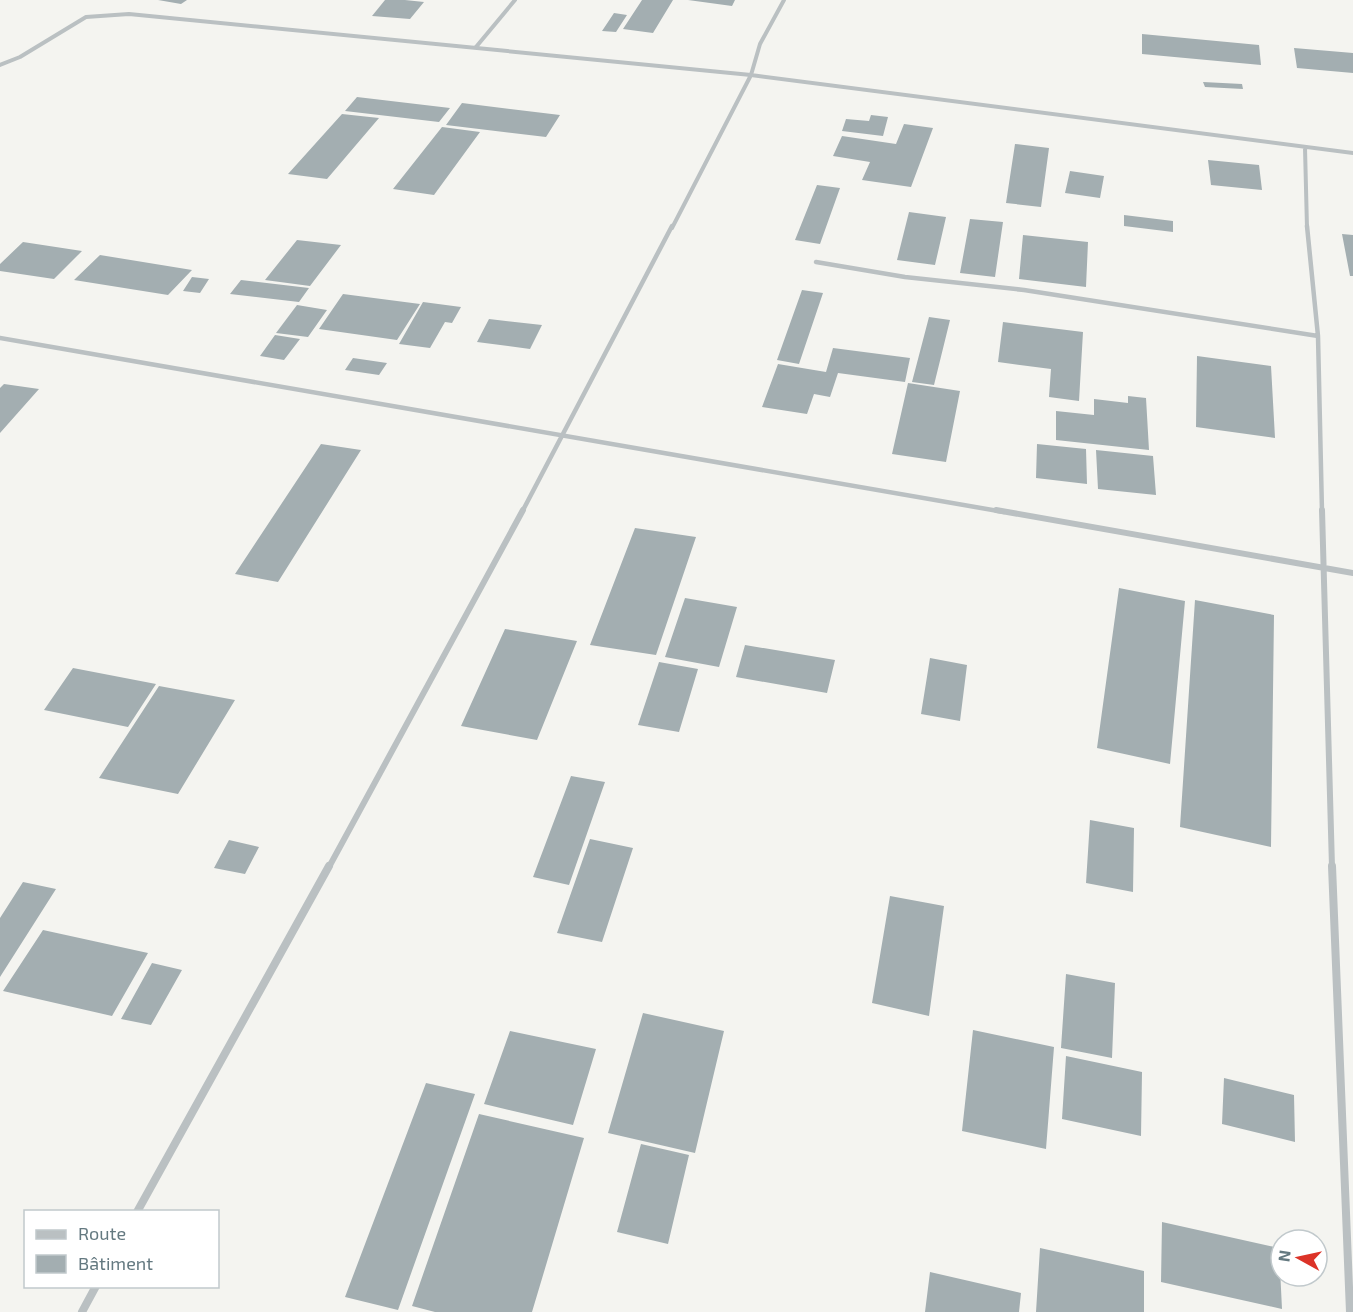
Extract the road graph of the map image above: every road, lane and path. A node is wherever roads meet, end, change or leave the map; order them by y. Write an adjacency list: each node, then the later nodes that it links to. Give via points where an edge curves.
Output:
1 (515, 0): 3 (street)
2 (784, 0): 5 (street, via 760,44)
3 (476, 47): 4 (street, via 129,14 86,17 20,57); 5 (street)
4 (0, 64)
5 (751, 75): 6 (street); 11 (street)
6 (1305, 148): 7 (street); 9 (street, via 1307,231)
7 (1353, 153)
8 (816, 262): 9 (street)
9 (1318, 336): 12 (street)
10 (0, 338): 11 (street)
11 (564, 434): 12 (street); 14 (street)
12 (1324, 567): 13 (street); 17 (street)
13 (1353, 573)
14 (138, 1210)
15 (95, 1288): 16 (street)
16 (82, 1312)
17 (1350, 1312)

